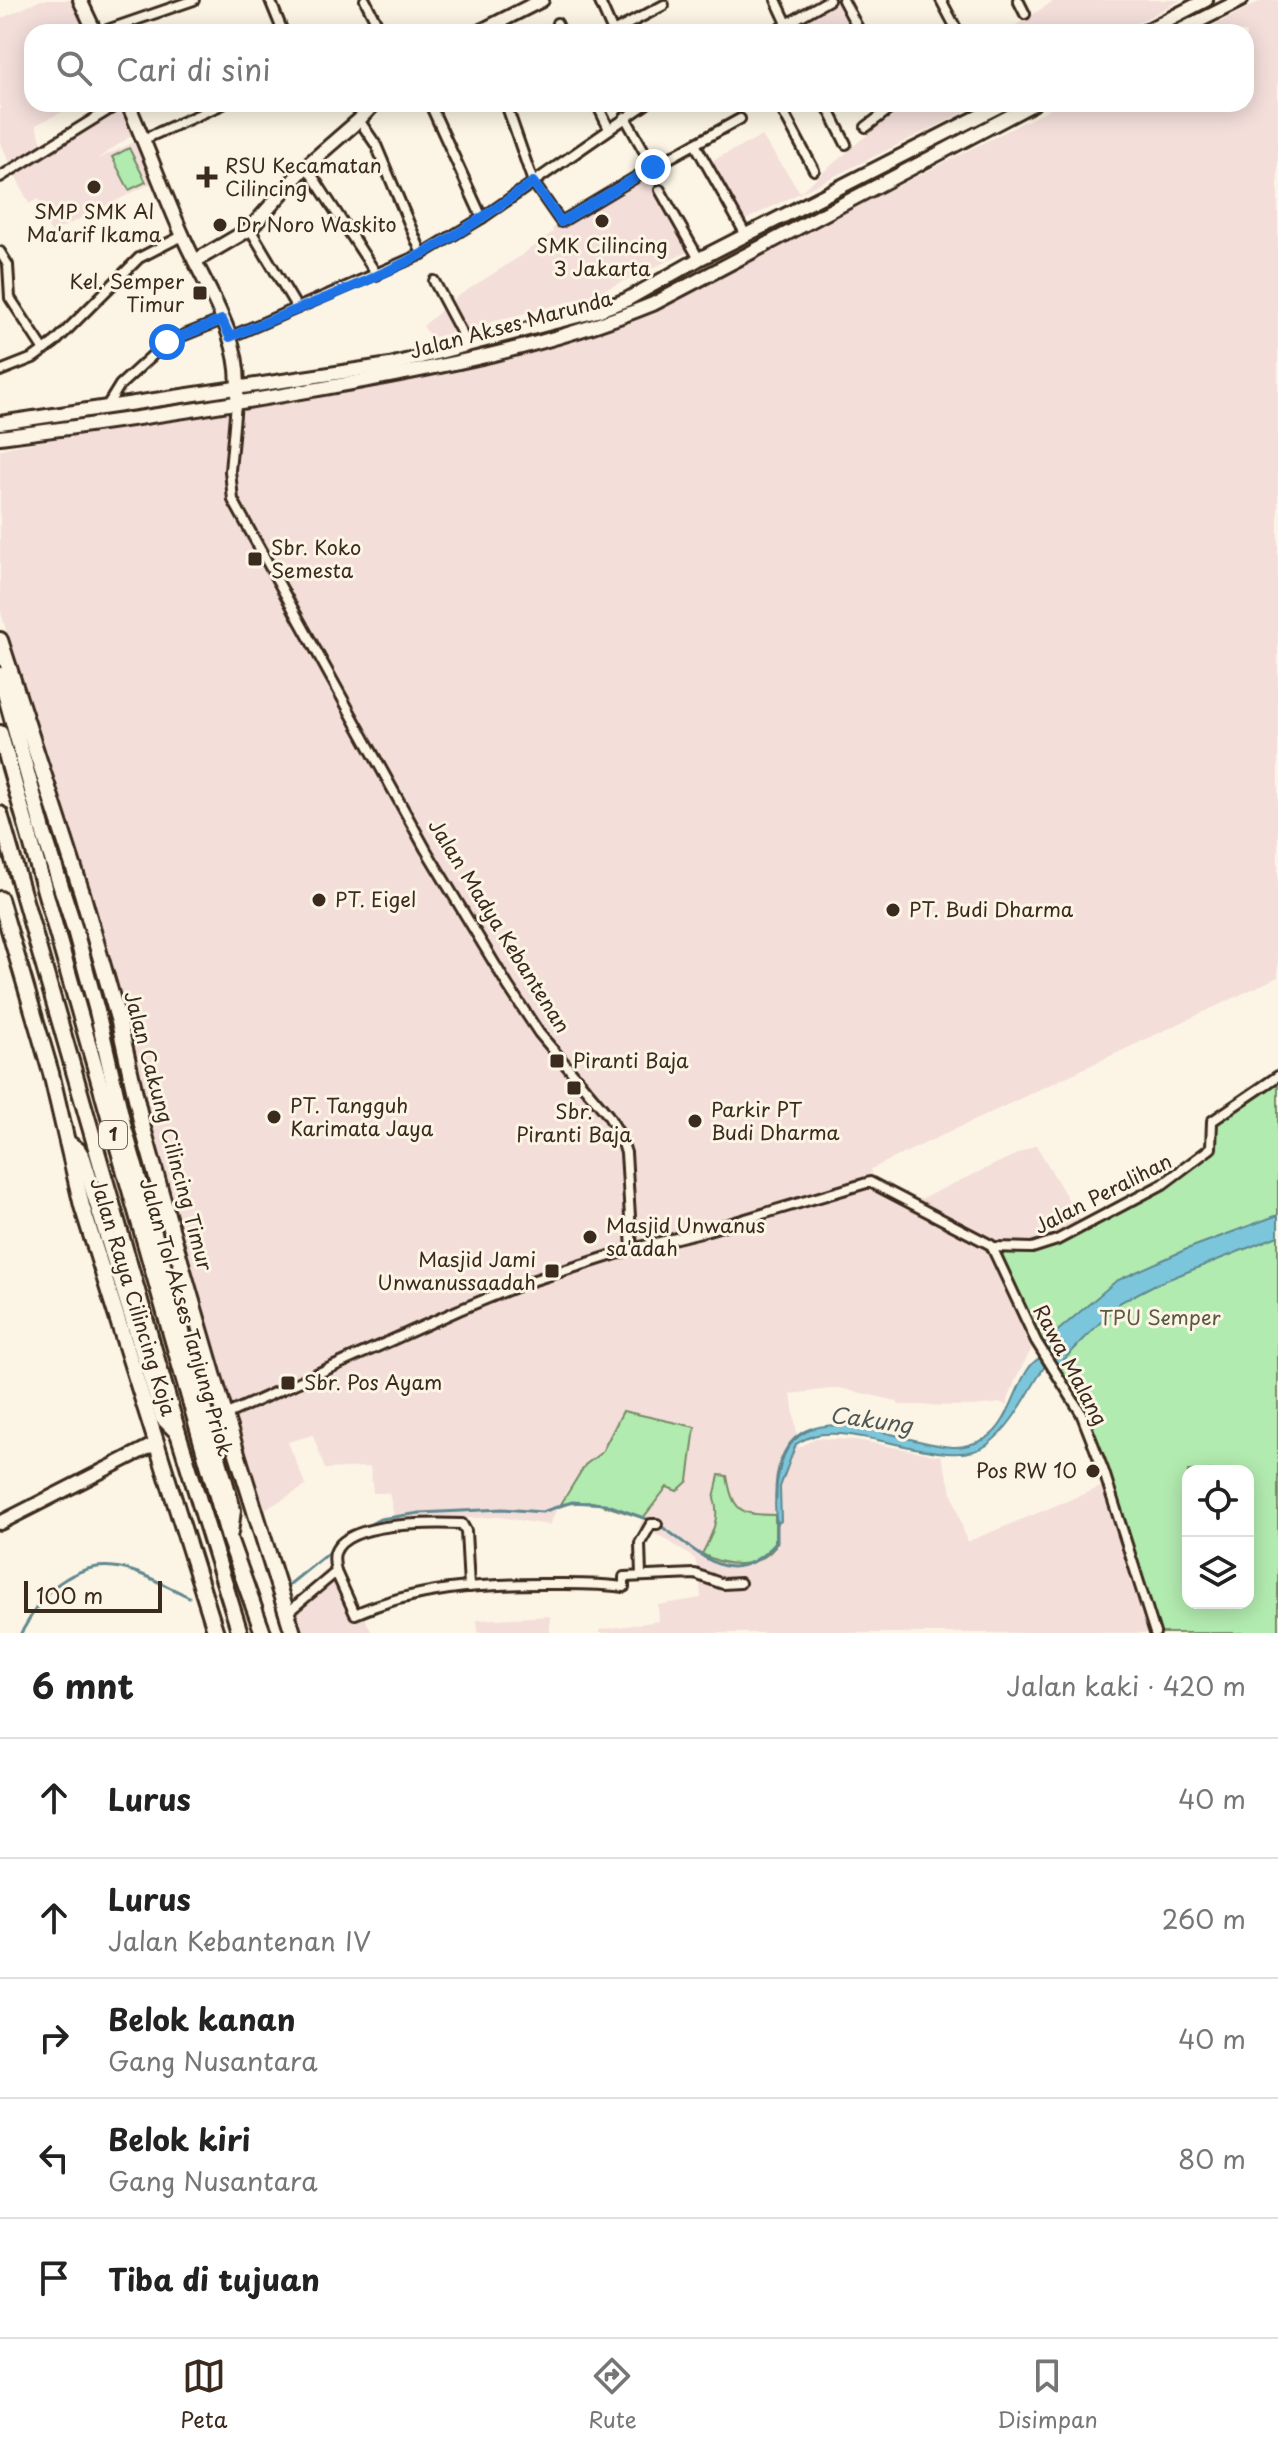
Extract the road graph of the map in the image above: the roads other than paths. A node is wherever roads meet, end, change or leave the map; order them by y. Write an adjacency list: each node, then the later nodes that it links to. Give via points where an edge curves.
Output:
1 (80, 0): 16 (main road)
2 (194, 0): 17 (street)
3 (270, 0): 18 (street)
4 (365, 0): 19 (street)
5 (542, 0): 20 (main road)
6 (599, 0): 21 (street)
7 (776, 0): 23 (street)
8 (829, 0): 24 (street)
9 (843, 0): 25 (street)
10 (941, 0): 26 (street)
11 (1018, 0): 15 (street)
12 (1206, 0): 27 (main road)
13 (1241, 0): 28 (main road)
14 (664, 5): 22 (street)
15 (1025, 14)
16 (94, 24)
17 (122, 24)
18 (280, 24)
19 (377, 24)
20 (495, 24)
21 (610, 24)
22 (628, 24)
23 (787, 24)
24 (795, 24)
25 (856, 24)
26 (954, 24)
27 (1160, 24)
28 (1193, 24)
29 (105, 112): 53 (street)
30 (132, 112): 47 (main road, Jalan Madya Kebantenan)
31 (205, 112): 47 (street)
32 (366, 112): 44 (main road)
33 (434, 112): 56 (street)
34 (509, 112): 54 (street)
35 (601, 112): 46 (street)
36 (632, 112): 42 (street)
37 (783, 112): 52 (street)
38 (830, 112): 49 (street)
39 (886, 112): 45 (street)
40 (987, 112): 58 (main road, Jalan Akses Marunda)
41 (1018, 112): 73 (main road, Jalan Akses Marunda, via 653,304 599,326 457,363)
42 (625, 117): 46 (street); 51 (street)
43 (740, 119): 48 (street)
44 (359, 120): 50 (main road); 61 (street, via 376,145)
45 (866, 127)
46 (609, 129): 54 (street)
47 (144, 139): 59 (main road, Jalan Madya Kebantenan)
48 (695, 144): 51 (street); 58 (street)
49 (846, 144)
50 (306, 166): 57 (main road); 64 (street)
51 (653, 167): 54 (street, via 561,222)
52 (814, 170)
53 (0, 177)
54 (533, 182): 56 (street)
55 (660, 190): 62 (street)
56 (482, 218): 61 (street)
57 (250, 229): 63 (main road); 66 (street)
58 (746, 235): 62 (main road, Jalan Akses Marunda)
59 (182, 236): 63 (main road, Jalan Madya Kebantenan); 70 (street, via 139,258)
60 (0, 252): 70 (street, via 8,265 10,298)
61 (422, 254): 64 (street)
62 (699, 259): 69 (main road, Jalan Akses Marunda, via 597,311)
63 (195, 261): 67 (main road, Jalan Madya Kebantenan)
64 (377, 275): 66 (street)
65 (434, 281): 69 (street)
66 (297, 308): 68 (street)
67 (222, 320): 68 (main road, Jalan Madya Kebantenan); 74 (street, via 167,342 120,385)
68 (230, 337): 72 (main road, Jalan Madya Kebantenan)
69 (468, 345): 72 (main road, Jalan Akses Marunda, via 390,365)
70 (44, 350): 71 (street)
71 (0, 371)
72 (238, 387): 73 (main road, Jalan Madya Kebantenan); 74 (main road, Jalan Akses Marunda)
73 (236, 403): 76 (main road, Jalan Akses Marunda); 85 (street, Jalan Madya Kebantenan, via 233,500 426,850 508,986 621,1137)
74 (107, 406): 75 (main road, Jalan Akses Marunda)
75 (0, 423)
76 (0, 437)
77 (0, 640): 86 (highway, Jalan Cakung Cilincing Timur, via 82,893)
78 (0, 675): 91 (highway, via 233,1510)
79 (0, 733): 91 (highway, Jalan Tol Akses Tanjung Priok / 1)
80 (0, 814): 87 (highway, Jalan Tol Akses Tanjung Priok / 1)
81 (0, 899): 83 (highway, Jalan Raya Cilincing Koja)
82 (1278, 1076): 84 (street, Jalan Peralihan, via 1212,1121 1211,1148 1163,1184 1057,1240 1032,1248)
83 (67, 1142): 87 (highway, via 78,1150 89,1177 163,1418); 88 (highway, Jalan Raya Cilincing Koja, via 90,1235)
84 (992, 1247): 85 (street, via 870,1182); 101 (street, Rawa Malang, via 1038,1344 1081,1413)
85 (632, 1249): 86 (street, via 525,1283)
86 (225, 1415): 96 (highway, Jalan Cakung Cilincing Timur)
87 (178, 1433): 98 (highway, Jalan Tol Akses Tanjung Priok / 1)
88 (157, 1443): 89 (main road); 97 (highway, Jalan Raya Cilincing Koja)
89 (0, 1523)
90 (657, 1524): 93 (street, via 651,1524 640,1543)
91 (229, 1538): 99 (highway, Jalan Tol Akses Tanjung Priok / 1)
92 (336, 1572): 95 (street, via 355,1614 419,1593); 95 (street, via 334,1554 352,1536 395,1526 462,1524); 96 (street)
93 (641, 1576): 94 (street, via 695,1574 723,1584); 95 (street, via 624,1577 624,1587)
94 (740, 1583)
95 (469, 1587)
96 (286, 1611): 100 (highway, Jalan Cakung Cilincing Timur)
97 (216, 1633)
98 (240, 1633)
99 (263, 1633)
100 (293, 1633)
101 (1155, 1633)

